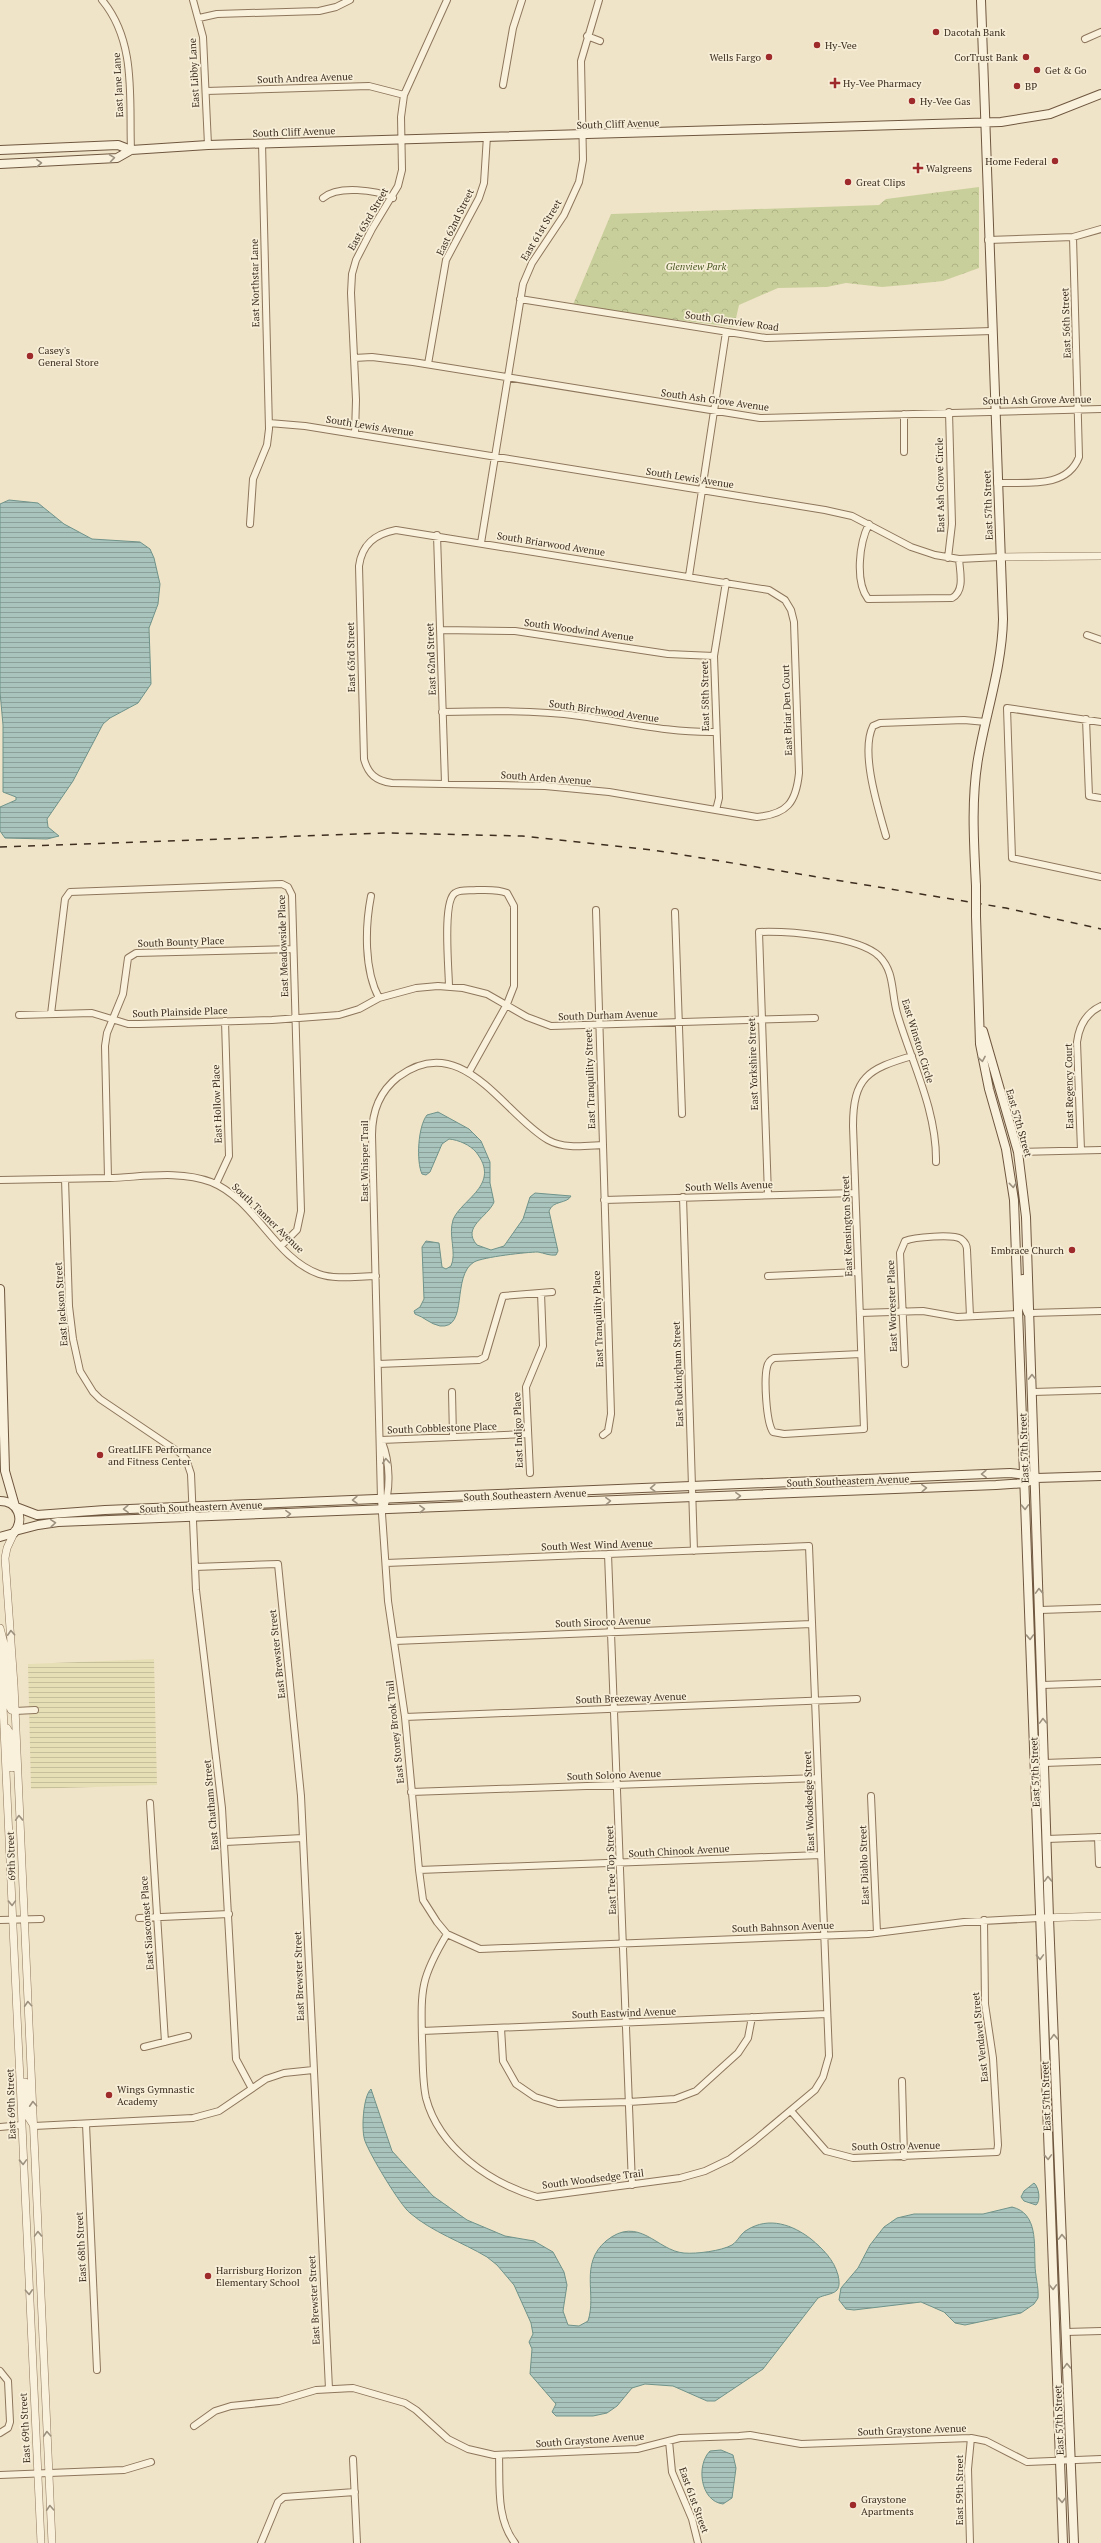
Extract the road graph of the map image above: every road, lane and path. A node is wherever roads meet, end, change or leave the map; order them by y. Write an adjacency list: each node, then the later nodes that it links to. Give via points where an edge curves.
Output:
1 (102, 0): 24 (street, East Jane Lane, via 115,18 126,44)
2 (193, 0): 8 (street, East Libby Lane)
3 (350, 0): 8 (street, via 319,11 231,13)
4 (447, 0): 16 (street, East 63rd Street)
5 (522, 0): 13 (street)
6 (599, 0): 10 (street, East 61st Street)
7 (981, 0): 17 (main road, East 57th Street)
8 (199, 18): 14 (street, East Libby Lane, via 205,56)
9 (1101, 32): 11 (street)
10 (587, 36): 12 (street); 19 (street, East 61st Street, via 580,74)
11 (1085, 39)
12 (600, 40)
13 (503, 85)
14 (206, 91): 16 (street, South Andrea Avenue, via 369,86); 22 (street, East Libby Lane)
15 (1101, 94): 17 (main road, South Cliff Avenue, via 1040,116)
16 (404, 95): 20 (street, East 63rd Street)
17 (984, 123): 19 (main road, South Cliff Avenue); 30 (main road, East 57th Street)
18 (487, 136): 19 (main road, South Cliff Avenue); 20 (main road, South Cliff Avenue); 35 (street, East 62nd Street, via 484,183 479,198 446,260)
19 (583, 136): 31 (street, East 61st Street, via 582,171 577,188 564,215 532,263)
20 (402, 139): 21 (main road, South Cliff Avenue); 27 (street, East 63rd Street, via 402,170)
21 (262, 143): 22 (main road, South Cliff Avenue); 43 (street, East Northstar Lane)
22 (208, 145): 24 (main road, South Cliff Avenue)
23 (0, 150): 24 (main road, South Cliff Avenue, via 118,145)
24 (131, 150): 25 (main road, South Cliff Avenue, one-way to 24, via 117,158)
25 (0, 164)
26 (323, 198): 27 (street, via 335,192 366,190 382,192)
27 (393, 198): 34 (street, East 63rd Street, via 372,230 356,260 352,274 350,293)
28 (1101, 229): 29 (street)
29 (1073, 237): 30 (street); 37 (street, East 56th Street)
30 (988, 240): 32 (main road, East 57th Street)
31 (520, 299): 33 (street, South Glenview Road); 36 (street, East 61st Street)
32 (992, 331): 33 (street, South Glenview Road, via 778,338); 39 (main road, East 57th Street)
33 (726, 332): 40 (street)
34 (354, 358): 35 (street, South Ash Grove Avenue, via 372,357); 44 (street, East 63rd Street)
35 (428, 364): 36 (street, South Ash Grove Avenue)
36 (507, 378): 40 (street, South Ash Grove Avenue); 46 (street, East 61st Street)
37 (1079, 409): 38 (street, South Ash Grove Avenue); 39 (street, South Ash Grove Avenue); 47 (street, East 56th Street, via 1081,449 1080,457 1072,471 1056,480)
38 (1101, 409)
39 (994, 410): 41 (street, South Ash Grove Avenue); 47 (main road, East 57th Street)
40 (715, 411): 42 (street, South Ash Grove Avenue, via 766,418); 48 (street)
41 (949, 412): 42 (street, South Ash Grove Avenue); 56 (street, East Ash Grove Circle, via 952,524)
42 (904, 414): 45 (street)
43 (269, 423): 44 (street, South Lewis Avenue, via 301,425); 49 (street, East Northstar Lane, via 267,445 253,479)
44 (354, 434): 46 (street, South Lewis Avenue)
45 (904, 452)
46 (494, 456): 48 (street, South Lewis Avenue); 53 (street, East 61st Street)
47 (997, 483): 55 (main road, East 57th Street)
48 (703, 490): 50 (street, South Lewis Avenue, via 825,510 852,516); 58 (street)
49 (250, 524)
50 (869, 524): 56 (street, South Lewis Avenue, via 911,547); 57 (street, via 862,540 861,556 862,586 868,599 952,598 958,594 960,588)
51 (437, 536): 52 (street, South Briarwood Avenue, via 396,530); 53 (street, South Briarwood Avenue); 60 (street, East 62nd Street)
52 (373, 538): 69 (street, East 63rd Street, via 362,551 359,566 364,759 366,767)
53 (481, 543): 58 (street, South Briarwood Avenue)
54 (1101, 556): 55 (street, South Lewis Avenue)
55 (1000, 557): 57 (street, South Lewis Avenue); 66 (main road, East 57th Street, via 1002,638 996,686)
56 (948, 558): 57 (street, South Lewis Avenue)
57 (959, 559)
58 (688, 576): 59 (street, South Briarwood Avenue)
59 (726, 582): 63 (street, East 58th Street); 72 (street, East Briar Den Court, via 769,590 785,600 791,610 794,622 799,773 794,799 779,813 756,817)
60 (440, 630): 63 (street, South Woodwind Avenue, via 515,631 668,654); 64 (street, East 62nd Street)
61 (1087, 635): 62 (street)
62 (1101, 640)
63 (714, 656): 68 (street, East 58th Street)
64 (442, 712): 68 (street, South Birchwood Avenue, via 526,711 678,731); 70 (street, East 62nd Street)
65 (1086, 719): 67 (street); 71 (street, via 1089,796); 74 (street, via 1007,708 1012,858)
66 (986, 722): 73 (street, via 949,720 880,723 873,726 869,738 872,786); 83 (main road, East 57th Street, bridge, via 974,792)
67 (1101, 722)
68 (716, 732): 72 (street, East 58th Street, via 719,798)
69 (375, 777): 70 (street, South Arden Avenue, via 392,783)
70 (444, 783): 72 (street, South Arden Avenue, via 545,786 609,792)
71 (1101, 798)
72 (716, 810)
73 (886, 836)
74 (1101, 877)
75 (371, 896): 81 (street, via 368,913 371,982)
76 (596, 910): 93 (street, East Tranquility Street)
77 (675, 912): 92 (street)
78 (759, 932): 90 (street, East Yorkshire Street); 94 (street, East Winston Circle, via 791,932 857,944 878,956 892,977 896,1012)
79 (293, 948): 85 (street, East Meadowside Place, via 292,895 288,887 282,884 70,892 65,899); 87 (street, East Meadowside Place); 89 (street, South Bounty Place, via 131,955 126,964 123,994)
80 (449, 987): 81 (street, South Durham Avenue, via 416,988); 82 (street, South Durham Avenue, via 477,991); 82 (street, via 447,911 450,898 459,891 502,891 511,896 514,906 515,977)
81 (379, 998): 87 (street, South Durham Avenue, via 359,1009 339,1015)
82 (507, 1004): 93 (street, South Durham Avenue, via 527,1017 551,1026); 95 (street)
83 (980, 1006): 100 (main road, East 57th Street, via 987,1048); 110 (main road, East 57th Street, one-way to 110, via 982,1057 1010,1166)
84 (1101, 1006): 98 (street, East Regency Court, via 1089,1014 1079,1030 1077,1042)
85 (51, 1014): 86 (street, South Plainside Place); 89 (street, South Plainside Place, via 92,1012)
86 (20, 1015)
87 (295, 1017): 91 (street, South Plainside Place); 111 (street, East Meadowside Place, via 300,1219 297,1230)
88 (815, 1018): 90 (street, South Durham Avenue)
89 (113, 1019): 91 (street, South Plainside Place, via 139,1024); 102 (street, South Bounty Place, via 105,1046)
90 (761, 1020): 92 (street, South Durham Avenue); 107 (street, East Yorkshire Street)
91 (225, 1021): 105 (street, East Hollow Place, via 229,1156)
92 (678, 1022): 93 (street, South Durham Avenue); 96 (street)
93 (599, 1025): 97 (street, East Tranquility Street)
94 (912, 1056): 101 (street, East Winston Circle, via 935,1132); 106 (street, East Kensington Street, via 880,1066 869,1074 860,1085 854,1099)
95 (469, 1072): 97 (street, East Whisper Trail, via 548,1140 565,1146); 113 (street, East Whisper Trail, via 447,1065 420,1067 394,1080 379,1099 372,1125)
96 (682, 1114)
97 (602, 1145): 109 (street, East Tranquility Street)
98 (1081, 1150): 99 (street); 100 (street)
99 (1101, 1150)
100 (1018, 1152): 122 (main road, East 57th Street, via 1026,1217)
101 (936, 1162)
102 (108, 1178): 104 (street, South Tanner Avenue); 105 (street, South Tanner Avenue, via 181,1176)
103 (0, 1180): 104 (street, South Tanner Avenue)
104 (65, 1180): 143 (street, East Jackson Street, via 69,1306 80,1371 100,1399 186,1459 191,1474)
105 (216, 1184): 111 (street, South Tanner Avenue, via 232,1195)
106 (855, 1193): 107 (street, South Wells Avenue); 112 (street, East Kensington Street)
107 (768, 1195): 108 (street, South Wells Avenue)
108 (683, 1197): 109 (street, South Wells Avenue); 139 (street, East Buckingham Street)
109 (604, 1200): 131 (street, East Tranquility Place, via 611,1414 608,1431)
110 (1016, 1241): 121 (main road, East 57th Street); 122 (main road, via 1025,1305)
111 (281, 1246): 113 (street, South Tanner Avenue, via 296,1260 319,1274 336,1277)
112 (858, 1272): 114 (street); 120 (street, East Kensington Street)
113 (376, 1276): 125 (street, East Whisper Trail)
114 (768, 1276)
115 (0, 1289): 144 (main road, via 5,1466)
116 (552, 1292): 117 (street)
117 (541, 1293): 125 (street, via 503,1296 485,1357 479,1360); 130 (street, East Indigo Place, via 543,1346 526,1388)
118 (902, 1311): 120 (street); 123 (street); 123 (street, East Worcester Place, via 900,1253 903,1243 912,1238 956,1237 967,1246); 126 (street, East Worcester Place)
119 (1101, 1311): 122 (street)
120 (860, 1312): 124 (street, East Kensington Street)
121 (1019, 1314): 123 (street); 135 (main road, East 57th Street)
122 (1031, 1314): 129 (main road, East 57th Street, one-way to 122)
123 (970, 1316)
124 (861, 1354): 124 (street, East Kensington Street, via 864,1429 784,1434 773,1432 768,1423 768,1363 774,1358)
125 (378, 1364): 133 (street, East Whisper Trail)
126 (905, 1364)
127 (1101, 1390): 129 (street)
128 (452, 1392): 132 (street)
129 (1032, 1392): 137 (main road, East 57th Street)
130 (528, 1434): 132 (street, South Cobblestone Place); 134 (street, East Indigo Place)
131 (603, 1435)
132 (453, 1437): 133 (street, South Cobblestone Place)
133 (381, 1440): 140 (street, East Whisper Trail, via 387,1458)
134 (530, 1473)
135 (1024, 1473): 137 (main road, South Southeastern Avenue); 138 (main road, East 57th Street); 139 (main road, South Southeastern Avenue, one-way to 139)
136 (1101, 1476): 137 (main road, South Southeastern Avenue)
137 (1036, 1478): 138 (main road, South Southeastern Avenue); 155 (main road, East 57th Street, one-way to 137)
138 (1024, 1483): 141 (main road, South Southeastern Avenue, one-way to 138); 190 (main road, East 57th Street, one-way to 190)
139 (692, 1486): 140 (main road, South Southeastern Avenue, one-way to 140); 141 (street, East Buckingham Street)
140 (384, 1498): 143 (main road, South Southeastern Avenue, one-way to 143); 145 (street, East Whisper Trail)
141 (692, 1498): 145 (main road, South Southeastern Avenue, one-way to 141); 150 (street, East Buckingham Street)
142 (0, 1501): 144 (main road, South Southeastern Avenue)
143 (193, 1506): 144 (main road, South Southeastern Avenue, one-way to 144, via 37,1515); 146 (street, East Jackson Street)
144 (15, 1507): 147 (main road, via 20,1520)
145 (384, 1510): 146 (main road, South Southeastern Avenue, one-way to 145); 152 (street, East Stoney Brook Trail)
146 (193, 1518): 147 (main road, South Southeastern Avenue, one-way to 146, via 58,1522); 153 (street, East Chatham Street)
147 (14, 1532): 148 (main road, South Southeastern Avenue); 167 (street, 69th Street, one-way to 147, via 5,1558)
148 (0, 1537)
149 (809, 1546): 150 (street, South West Wind Avenue); 156 (street, East Woodsedge Street)
150 (694, 1550): 151 (street, South West Wind Avenue)
151 (608, 1554): 152 (street, South West Wind Avenue); 158 (street, East Tree Top Street)
152 (386, 1563): 160 (street, East Stoney Brook Trail, via 388,1601)
153 (195, 1567): 179 (street, East Brewster Street, via 278,1564); 181 (street, East Chatham Street)
154 (1101, 1608): 155 (street)
155 (1040, 1610): 162 (main road, East 57th Street)
156 (812, 1624): 158 (street, South Sirocco Avenue); 164 (street, East Woodsedge Street)
157 (0, 1628): 167 (street, via 6,1651 9,1705 11,1710)
158 (611, 1632): 160 (street, South Sirocco Avenue); 165 (street, East Tree Top Street)
159 (0, 1640): 169 (street, East 69th Street)
160 (395, 1640): 168 (street, East Stoney Brook Trail)
161 (1101, 1683): 162 (street)
162 (1042, 1685): 171 (main road, East 57th Street, one-way to 162)
163 (857, 1699): 164 (street, South Breezeway Avenue)
164 (815, 1701): 165 (street, South Breezeway Avenue); 172 (street, East Woodsedge Street)
165 (614, 1709): 168 (street, South Breezeway Avenue); 173 (street, East Tree Top Street)
166 (35, 1710): 167 (street)
167 (15, 1711): 176 (street, 69th Street)
168 (405, 1717): 174 (street, East Stoney Brook Trail)
169 (2, 1727): 176 (street, via 7,1728 10,1733 13,1782); 195 (street, East 69th Street, one-way to 195)
170 (1101, 1761): 171 (street)
171 (1044, 1763): 180 (main road, East 57th Street)
172 (818, 1778): 173 (street, South Solono Avenue); 182 (street, East Woodsedge Street)
173 (618, 1785): 174 (street, South Solono Avenue); 183 (street, East Tree Top Street)
174 (411, 1792): 185 (street, East Stoney Brook Trail)
175 (871, 1796): 197 (street, East Diablo Street)
176 (19, 1801): 192 (street, 69th Street, one-way to 176)
177 (150, 1802): 188 (street, East Siasconset Place)
178 (1100, 1837): 180 (street); 184 (street)
179 (303, 1838): 181 (street); 212 (street, East Brewster Street)
180 (1047, 1839): 191 (main road, East 57th Street, one-way to 180)
181 (225, 1842): 186 (street, East Chatham Street)
182 (821, 1855): 183 (street, South Chinook Avenue); 199 (street, East Woodsedge Street)
183 (620, 1863): 185 (street, South Chinook Avenue); 201 (street, East Tree Top Street)
184 (1099, 1864)
185 (419, 1870): 198 (street, East Stoney Brook Trail, via 423,1900)
186 (229, 1914): 188 (street); 214 (street, East Chatham Street, via 236,2059)
187 (1101, 1916): 191 (street, South Bahnson Avenue)
188 (157, 1917): 189 (street); 208 (street, East Siasconset Place)
189 (139, 1918)
190 (1039, 1918): 191 (street, South Bahnson Avenue); 196 (street, South Bahnson Avenue); 237 (main road, East 57th Street, one-way to 237)
191 (1049, 1918): 225 (main road, East 57th Street, one-way to 191)
192 (24, 1919): 193 (street); 195 (street); 219 (street, 69th Street, one-way to 192)
193 (41, 1919)
194 (0, 1920): 195 (street)
195 (13, 1920): 211 (street, East 69th Street)
196 (984, 1920): 197 (street, South Bahnson Avenue); 221 (street, East Vendavel Street, via 985,2004 993,2058 998,2145)
197 (876, 1933): 199 (street, South Bahnson Avenue)
198 (447, 1934): 200 (street, East Stoney Brook Trail); 206 (street, South Woodsedge Trail, via 429,1964 421,1990)
199 (824, 1935): 201 (street, South Bahnson Avenue); 202 (street, East Woodsedge Street)
200 (466, 1944): 201 (street, South Bahnson Avenue, via 480,1949)
201 (623, 1944): 204 (street, East Tree Top Street)
202 (827, 2014): 203 (street, South Eastwind Avenue); 210 (street, East Woodsedge Street)
203 (752, 2017): 204 (street, South Eastwind Avenue); 215 (street, via 748,2038 738,2053 696,2090 675,2099)
204 (626, 2023): 205 (street, South Eastwind Avenue); 215 (street, East Tree Top Street)
205 (501, 2028): 206 (street, South Eastwind Avenue); 215 (street, via 503,2061 516,2084 535,2097 558,2104)
206 (422, 2031): 223 (street, South Woodsedge Trail, via 426,2097 435,2120 448,2141 465,2158 522,2192 537,2196)
207 (188, 2036): 208 (street)
208 (165, 2042): 209 (street)
209 (144, 2047)
210 (829, 2056): 216 (street, South Woodsedge Trail, via 819,2085)
211 (20, 2067): 218 (street, East 69th Street); 219 (street, via 24,2078 28,2115)
212 (312, 2070): 214 (street, via 275,2075); 228 (street, East Brewster Street)
213 (902, 2081): 222 (street)
214 (251, 2087): 217 (street, via 219,2111 193,2118)
215 (629, 2102): 223 (street, East Tree Top Street)
216 (791, 2111): 222 (street, South Ostro Avenue, via 826,2151 853,2158); 223 (street, South Woodsedge Trail, via 754,2141 715,2166 680,2178)
217 (86, 2124): 219 (street); 226 (street, East 68th Street)
218 (22, 2125): 220 (street); 239 (street, East 69th Street, one-way to 239)
219 (34, 2126): 240 (street, one-way to 219)
220 (0, 2127)
221 (996, 2152): 222 (street, South Ostro Avenue)
222 (904, 2157)
223 (632, 2185)
224 (1101, 2331): 225 (street)
225 (1066, 2332): 236 (main road, East 57th Street, one-way to 225)
226 (96, 2370)
227 (0, 2371): 230 (street, via 8,2381 10,2422 8,2428)
228 (329, 2389): 229 (street, South Graystone Avenue, via 316,2390 279,2401 231,2406 215,2411); 233 (street, South Graystone Avenue, via 363,2389 405,2403 448,2439 481,2454)
229 (194, 2426)
230 (0, 2433)
231 (971, 2438): 232 (street, South Graystone Avenue, via 801,2444 750,2435 680,2438); 237 (street, South Graystone Avenue, via 986,2441 1027,2462); 249 (street, East 59th Street, via 968,2470)
232 (669, 2441): 233 (street, South Graystone Avenue, via 637,2450); 248 (street, East 61st Street, via 674,2477 692,2519)
233 (499, 2455): 247 (street, via 501,2515 507,2533)
234 (353, 2459): 242 (street)
235 (1101, 2459): 236 (street, South Graystone Avenue)
236 (1071, 2460): 237 (street, South Graystone Avenue); 251 (main road, East 57th Street)
237 (1060, 2461): 250 (main road, East 57th Street, one-way to 250)
238 (151, 2462): 240 (street, via 124,2470)
239 (38, 2473): 240 (street); 241 (street); 243 (street, East 69th Street)
240 (49, 2473): 244 (street, one-way to 240)
241 (0, 2475)
242 (355, 2492): 245 (street, via 284,2497 278,2502); 246 (street)
243 (41, 2543)
244 (52, 2543)
245 (261, 2543)
246 (357, 2543)
247 (515, 2543)
248 (698, 2543)
249 (970, 2543)
250 (1063, 2543)
251 (1074, 2543)

